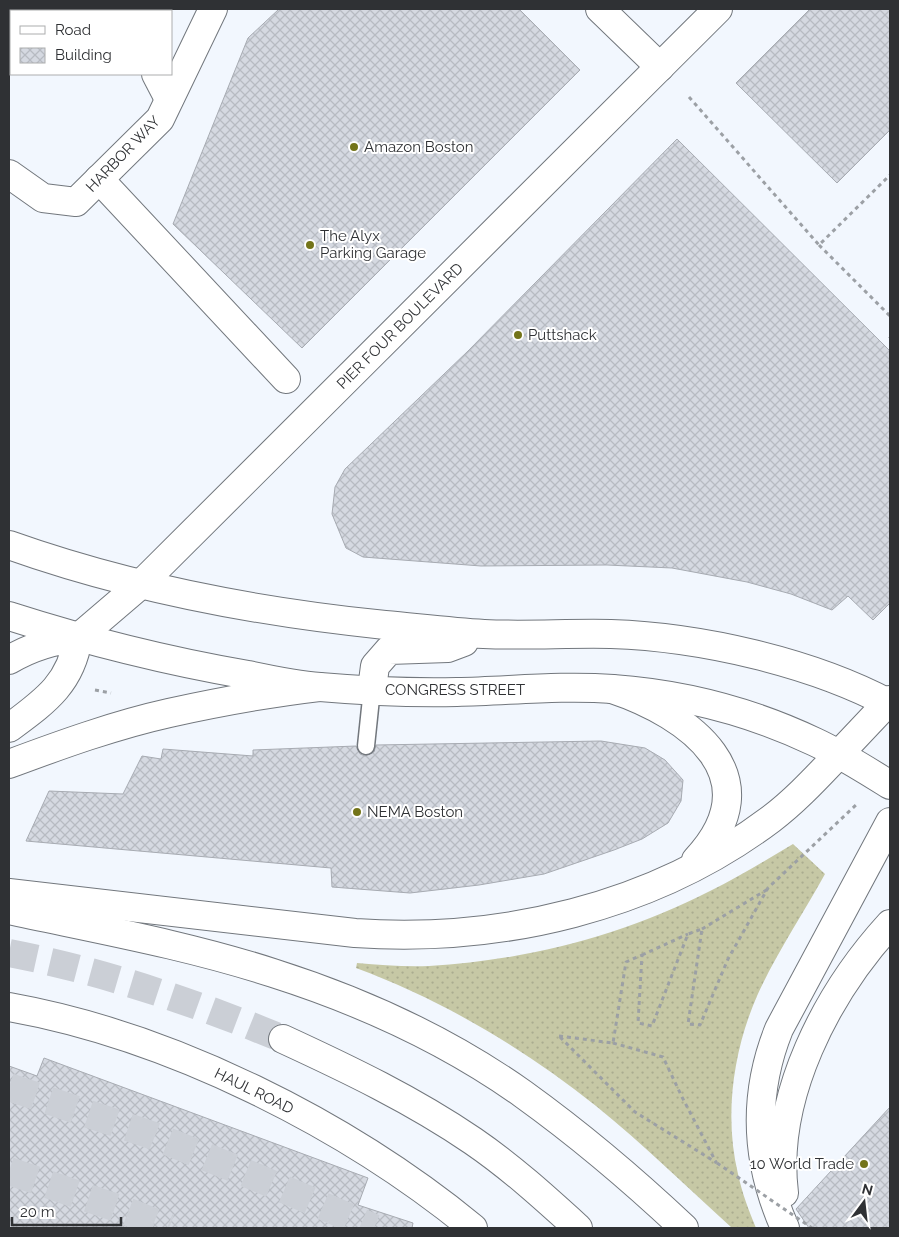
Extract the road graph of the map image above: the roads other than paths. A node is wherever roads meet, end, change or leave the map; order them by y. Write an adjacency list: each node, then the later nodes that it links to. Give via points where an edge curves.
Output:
1 (213, 9): 6 (main road, HARBOR WAY)
2 (600, 9): 4 (main road)
3 (718, 9): 4 (main road, PIER FOUR BOULEVARD)
4 (660, 68): 11 (main road, PIER FOUR BOULEVARD)
5 (157, 75): 6 (main road)
6 (169, 99): 8 (main road, HARBOR WAY, via 160,119)
7 (9, 174): 8 (main road, HARBOR WAY, via 43,198 76,202)
8 (99, 179): 9 (main road)
9 (286, 379)
10 (9, 545): 11 (main road)
11 (140, 585): 13 (main road, via 299,615); 14 (main road, PIER FOUR BOULEVARD)
12 (9, 616): 14 (main road, CONGRESS STREET)
13 (484, 634): 18 (main road, via 448,648 389,650 375,666); 19 (main road, via 612,634 706,645 820,674)
14 (78, 638): 15 (main road, via 37,646); 16 (main road, CONGRESS STREET, via 211,669); 20 (main road, via 76,653 62,682 43,703)
15 (9, 660)
16 (319, 686): 18 (main road, CONGRESS STREET); 23 (main road, via 167,714)
17 (612, 689): 18 (main road, CONGRESS STREET); 22 (main road, CONGRESS STREET, via 662,695 743,714 787,729); 26 (main road, via 646,702 678,720 704,741 720,766 726,787 723,820 703,854)
18 (372, 690): 21 (lane)
19 (889, 702): 22 (main road)
20 (9, 728)
21 (366, 746)
22 (839, 754): 24 (main road, CONGRESS STREET); 26 (main road, via 772,818 730,847)
23 (9, 764)
24 (890, 785)
25 (890, 822): 35 (main road, via 779,1029 769,1056 762,1104 762,1152 770,1188)
26 (682, 873): 27 (main road, via 624,897 563,915 497,928 432,935 321,930)
27 (9, 893)
28 (9, 910): 34 (main road, via 239,962 386,1016 461,1055 522,1093 598,1152)
29 (890, 924): 36 (main road, via 842,986 814,1036 801,1069 783,1147 783,1186)
30 (9, 1007): 32 (main road, HAUL ROAD, via 51,1015 133,1040 212,1070 273,1099 390,1166)
31 (283, 1039): 33 (main road, via 389,1090 455,1129 520,1177)
32 (473, 1228)
33 (578, 1228)
34 (684, 1228)
35 (785, 1228)
36 (791, 1228)

